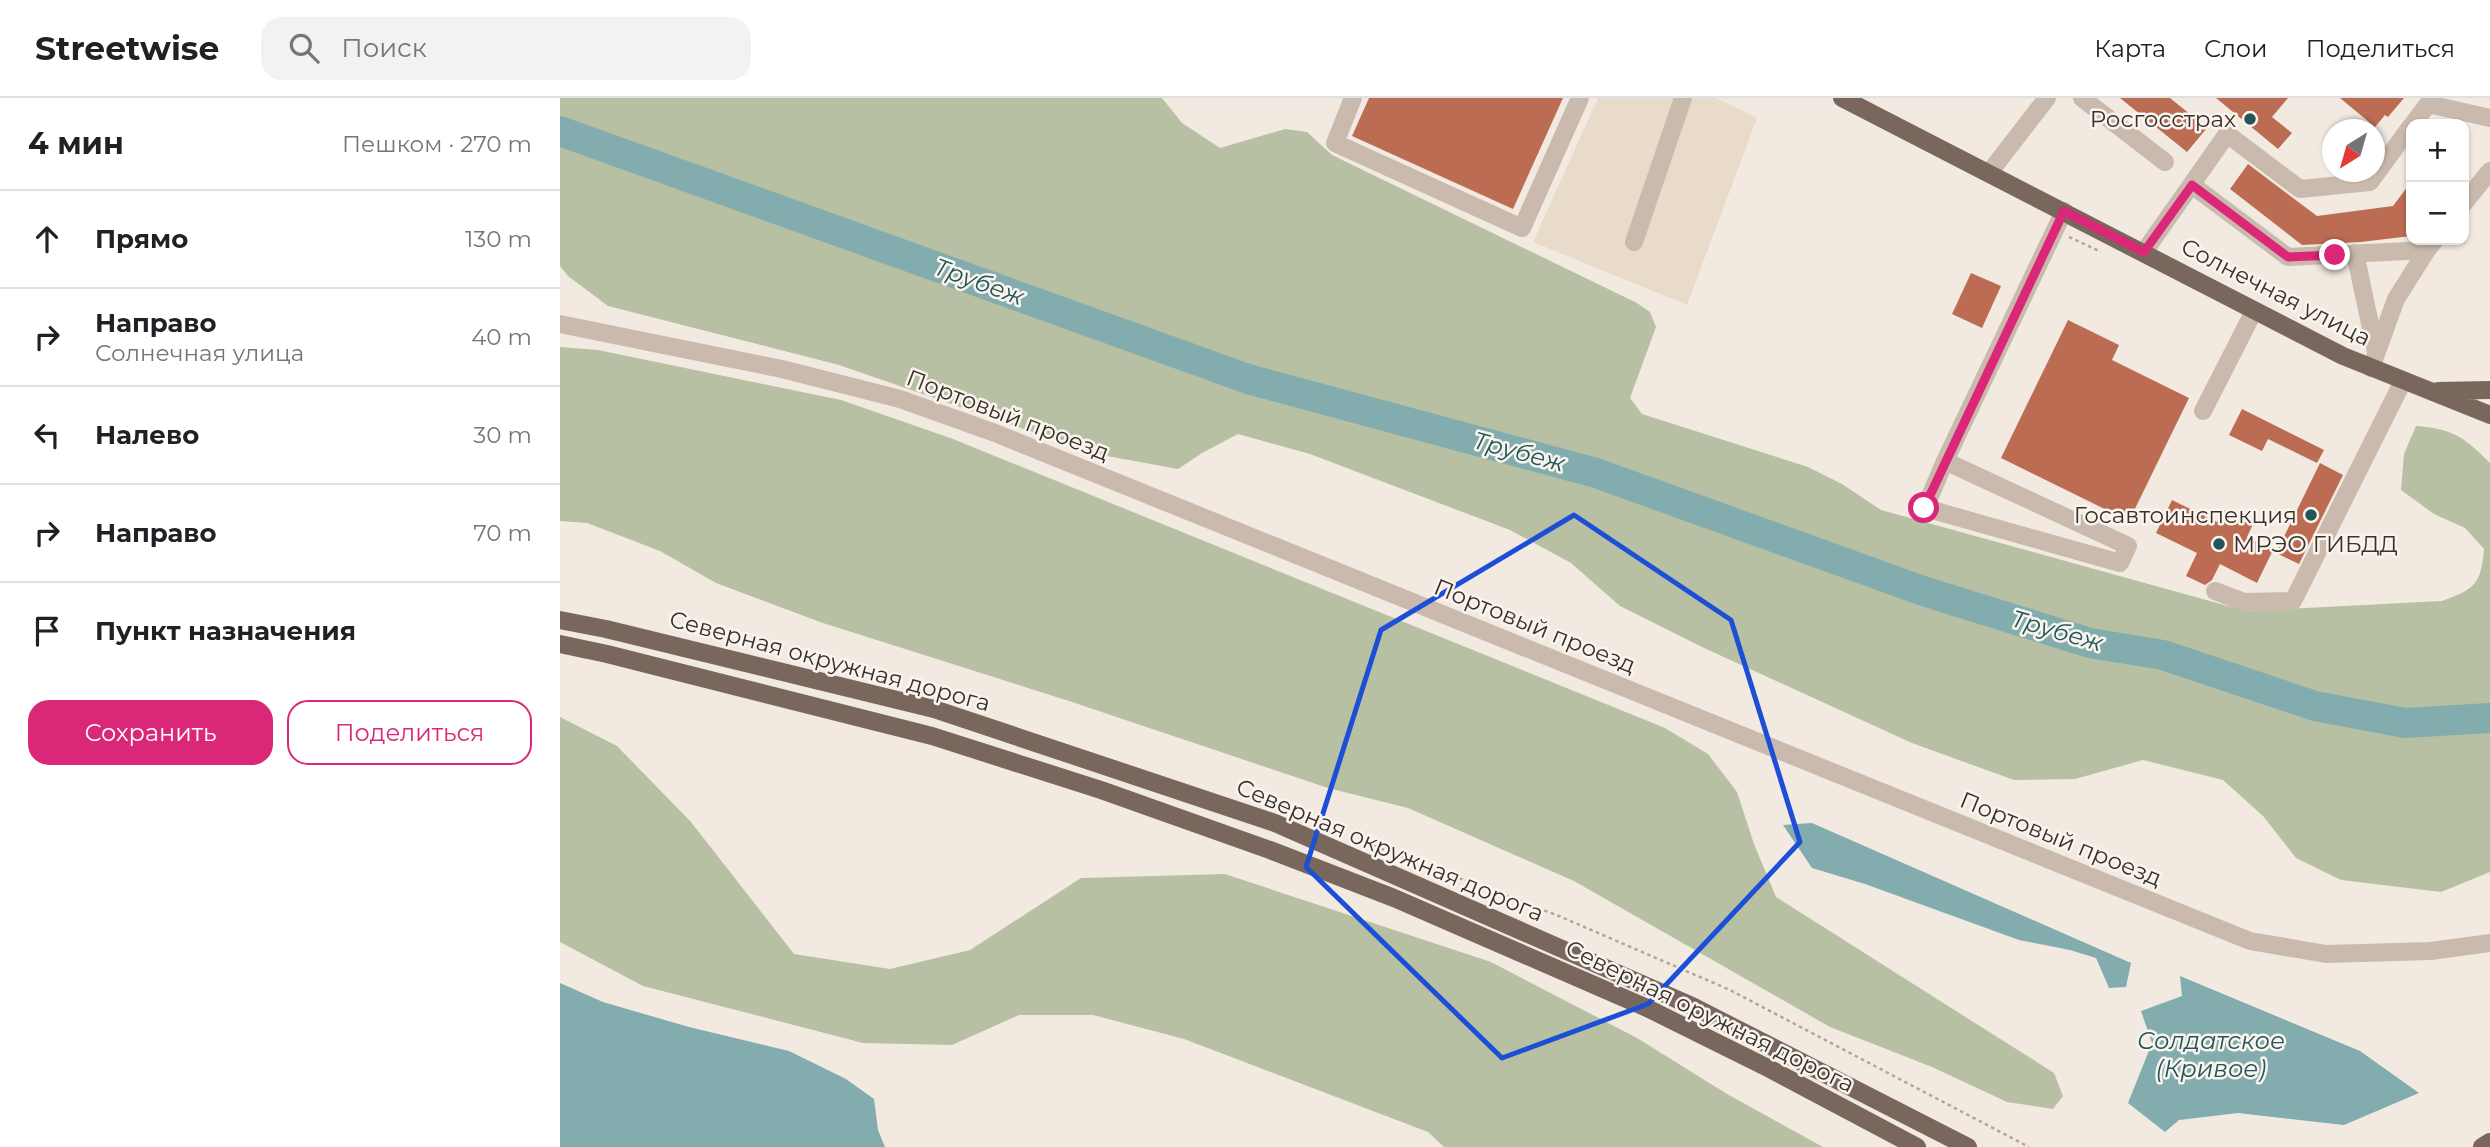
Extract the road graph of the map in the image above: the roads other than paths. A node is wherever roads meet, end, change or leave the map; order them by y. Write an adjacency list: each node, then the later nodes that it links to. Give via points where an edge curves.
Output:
1 (1353, 98): 2 (lane, via 1335,143 1522,228)
2 (1580, 98)
3 (1683, 98): 16 (lane)
4 (1842, 98): 12 (main road, Солнечная улица)
5 (2047, 98): 12 (lane)
6 (2082, 98): 10 (lane)
7 (2490, 118): 8 (lane, via 2428,104)
8 (2417, 119)
9 (2406, 133): 13 (lane, via 2370,183 2300,189 2227,134)
10 (2165, 162)
11 (2490, 171): 14 (lane)
12 (1989, 173): 15 (main road, Солнечная улица)
13 (2192, 185): 18 (lane); 19 (lane, via 2288,257)
14 (2469, 197)
15 (2064, 211): 18 (main road, Солнечная улица); 30 (lane)
16 (1634, 242)
17 (2431, 245): 19 (lane); 22 (lane, via 2396,299)
18 (2144, 252): 20 (main road, Солнечная улица)
19 (2355, 253): 22 (lane)
20 (2254, 311): 22 (main road, Солнечная улица); 27 (lane)
21 (560, 324): 34 (lane, Портовый проезд, via 782,369 900,399 984,429 2250,941 2326,954 2431,951)
22 (2373, 360): 23 (main road, Солнечная улица)
23 (2403, 381): 25 (main road, Солнечная улица); 31 (lane, via 2293,601 2244,602)
24 (2490, 390): 25 (main road, Солнечная улица)
25 (2427, 391): 26 (main road, Солнечная улица)
26 (2460, 404): 28 (main road, Солнечная улица); 29 (main road)
27 (2203, 411)
28 (2490, 415)
29 (2490, 427)
30 (1945, 461): 30 (lane, via 2128,546 2120,563 1924,508)
31 (2215, 591)
32 (560, 620): 37 (main road, Северная окружная дорога, via 934,709 1275,823 1692,1006)
33 (560, 644): 36 (main road, Северная оружная дорога, via 932,736 1270,850 1394,898 1647,1008)
34 (2490, 943)
35 (2490, 1142): 38 (main road)
36 (1917, 1147)
37 (1968, 1147)
38 (2482, 1147)

